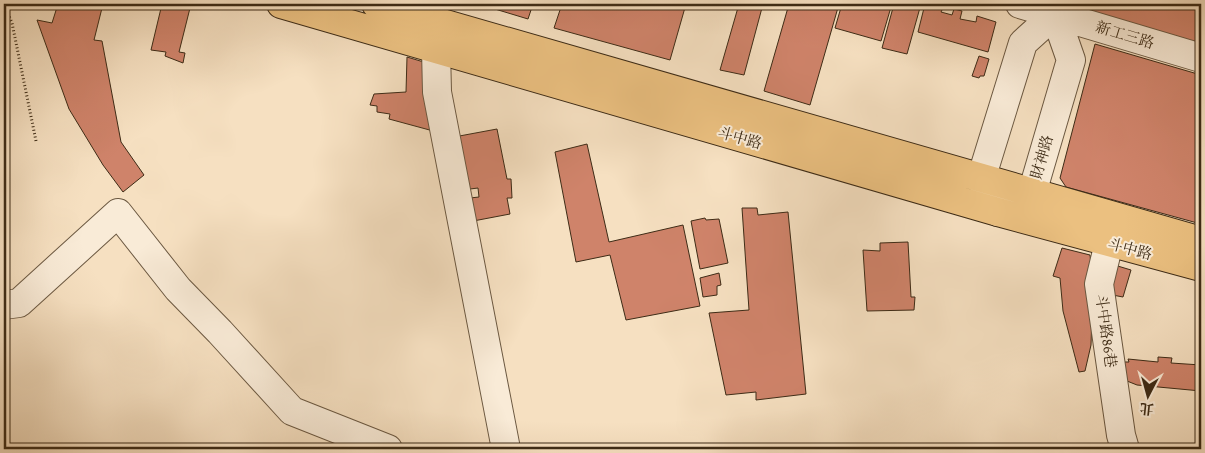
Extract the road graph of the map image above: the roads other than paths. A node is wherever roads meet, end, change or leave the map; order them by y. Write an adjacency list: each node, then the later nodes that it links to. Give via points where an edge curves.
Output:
1 (281, 4): 6 (main road, 斗中路)
2 (376, 4): 5 (main road, 斗中路)
3 (1020, 4): 4 (street, 新工三路)
4 (1057, 9): 7 (street, 新工三路); 10 (street, via 1023,43); 11 (street, 財神路, via 1071,60)
5 (440, 22): 6 (street); 8 (main road, 斗中路)
6 (436, 49): 9 (main road, 斗中路); 18 (street, via 437,92)
7 (1201, 58)
8 (614, 72): 9 (main road); 10 (main road, 斗中路)
9 (606, 99): 12 (main road, 斗中路)
10 (981, 179): 11 (main road, 斗中路); 12 (street)
11 (1032, 193): 12 (street, 財神路); 13 (main road, 斗中路)
12 (998, 212): 14 (main road, 斗中路)
13 (1201, 241)
14 (1108, 243): 15 (main road, 斗中路); 19 (street, 斗中路86巷, via 1099,284 1120,435)
15 (1201, 267)
16 (4, 304): 17 (street, via 19,303 118,213 178,289 292,411)
17 (388, 449)
18 (506, 449)
19 (1125, 449)

